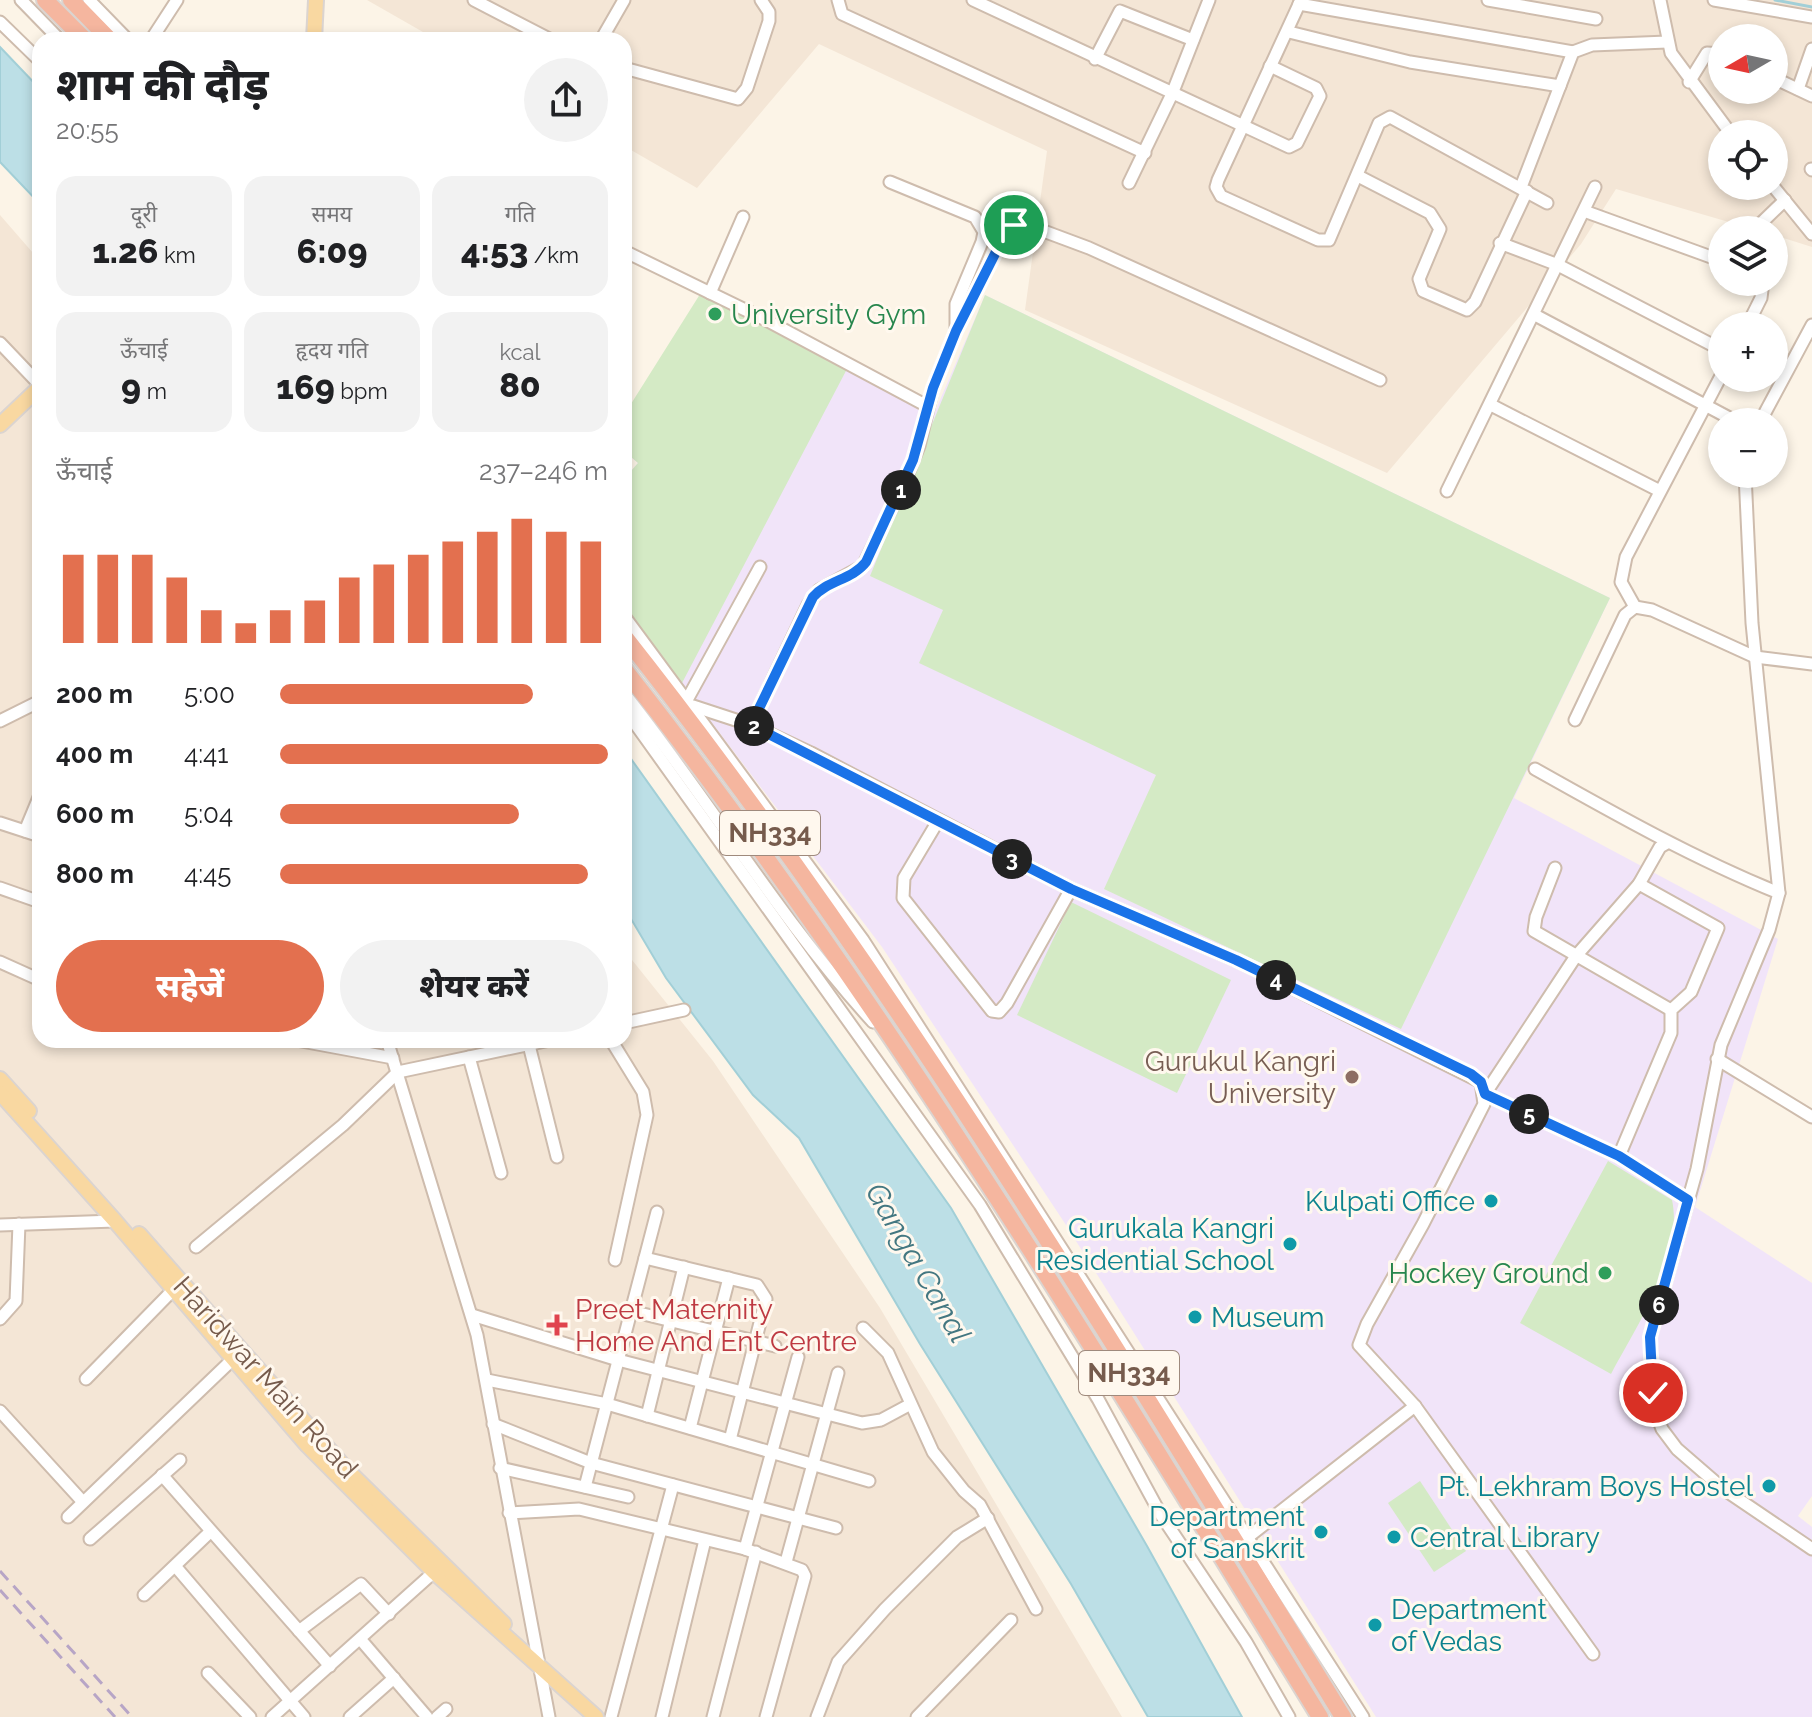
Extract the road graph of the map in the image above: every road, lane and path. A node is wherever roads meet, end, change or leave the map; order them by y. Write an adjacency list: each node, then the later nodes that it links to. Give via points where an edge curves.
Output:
1 (21, 0): 20 (street)
2 (45, 0): 21 (highway)
3 (71, 0): 22 (highway)
4 (89, 0): 23 (street)
5 (177, 0): 24 (street)
6 (316, 0): 25 (main road)
7 (474, 0): 26 (street)
8 (624, 0): 27 (street)
9 (761, 0): 37 (street, via 769,21 747,88 738,99)
10 (838, 0): 46 (street, via 842,14)
11 (973, 0): 35 (street)
12 (1209, 0): 29 (street)
13 (1488, 0): 18 (street)
14 (1660, 0): 30 (street)
15 (1714, 0): 17 (street)
16 (1300, 2): 28 (street); 32 (street)
17 (1812, 17)
18 (1596, 19)
19 (0, 22): 33 (street)
20 (52, 32)
21 (77, 32)
22 (102, 32)
23 (120, 32)
24 (156, 32)
25 (314, 32)
26 (536, 32)
27 (606, 32)
28 (1289, 32): 36 (street); 40 (street, via 1410,62)
29 (1193, 40): 35 (street, via 1120,11); 42 (street)
30 (1667, 42): 32 (street, via 1592,45); 38 (street)
31 (1812, 49): 41 (street)
32 (1573, 52): 40 (street)
33 (32, 53)
34 (1708, 53): 38 (street)
35 (1095, 59): 42 (street)
36 (1270, 66): 45 (street); 45 (street, via 1316,88 1319,100 1294,146)
37 (632, 70)
38 (1689, 82): 44 (street)
39 (1788, 84): 41 (street)
40 (1560, 86): 51 (street)
41 (1798, 89): 43 (street)
42 (1172, 94): 45 (street); 46 (street)
43 (1812, 96)
44 (1720, 120)
45 (1241, 125): 47 (street, via 1218,192 1318,240 1332,236)
46 (1145, 153): 49 (street)
47 (1358, 176): 51 (street, via 1379,123 1390,117); 58 (street, via 1438,221 1438,236 1419,279 1423,291 1448,303 1472,307)
48 (890, 182): 65 (street, via 981,223 982,242 956,304)
49 (1129, 183)
50 (1595, 187): 54 (street)
51 (1524, 189): 53 (street); 58 (street)
52 (1785, 200): 55 (street); 57 (street)
53 (1547, 203)
54 (1584, 211): 60 (street); 61 (street)
55 (1768, 216)
56 (743, 217): 62 (street)
57 (1812, 234)
58 (1500, 243): 61 (street)
59 (632, 255): 62 (street)
60 (1708, 256)
61 (1558, 265): 63 (street); 67 (street)
62 (710, 293): 73 (street)
63 (1535, 315): 72 (street); 74 (street)
64 (1812, 325): 76 (street)
65 (956, 331): 69 (street, via 1007,230 1022,223 1089,248); 73 (street)
66 (0, 343): 68 (street)
67 (1708, 343)
68 (32, 377)
69 (1380, 380)
70 (1714, 392): 74 (street)
71 (32, 394): 77 (main road)
72 (1491, 405): 79 (street); 80 (street)
73 (927, 406): 94 (street, via 919,446 866,562 813,597)
74 (1708, 406): 75 (street); 80 (street)
75 (1712, 408)
76 (1768, 408)
77 (0, 425)
78 (1746, 488): 85 (street)
79 (1447, 491)
80 (1660, 491): 82 (street, via 1622,573 1623,590)
81 (760, 567): 88 (street)
82 (1635, 607): 85 (street); 92 (street, via 1625,615)
83 (632, 626): 88 (street)
84 (632, 646): 223 (highway, NH334, via 912,1032)
85 (1755, 657): 86 (street); 106 (street)
86 (1812, 664)
87 (632, 679): 119 (highway, NH334, via 740,818)
88 (691, 702): 94 (street); 188 (street, via 863,940)
89 (632, 703): 119 (street, via 828,969)
90 (32, 705): 93 (street)
91 (632, 719): 221 (street, via 980,1205 1098,1399 1161,1515)
92 (1575, 720)
93 (0, 721)
94 (751, 725): 97 (street)
95 (1535, 769): 101 (street)
96 (32, 814): 99 (street)
97 (938, 821): 105 (street); 105 (street, via 904,878 903,898 992,1011 1003,1010)
98 (0, 823): 99 (street)
99 (25, 831): 100 (street)
100 (32, 833)
101 (1667, 843): 103 (street); 106 (street)
102 (1555, 868): 108 (street, via 1533,928)
103 (1639, 884): 108 (street); 112 (street, via 1718,928 1691,992)
104 (0, 888): 107 (street)
105 (1071, 889): 126 (street, via 1236,960 1471,1074)
106 (1779, 893): 122 (street, via 1777,911)
107 (32, 899)
108 (1576, 956): 112 (street); 126 (street)
109 (0, 962): 110 (street)
110 (32, 976)
111 (684, 1010): 113 (street)
112 (1671, 1010): 128 (street, via 1671,1033)
113 (632, 1021)
114 (339, 1048): 121 (street)
115 (390, 1048): 121 (street)
116 (514, 1048): 120 (street)
117 (530, 1048): 129 (street)
118 (616, 1048): 138 (street, via 643,1092 647,1115)
119 (902, 1050): 222 (highway, NH334)
120 (469, 1057): 123 (street); 130 (street)
121 (393, 1058): 123 (street)
122 (1717, 1059): 127 (street); 131 (street)
123 (398, 1072): 136 (street, via 343,1125); 143 (street)
124 (0, 1079): 204 (main road, Haridwar Main Road, via 314,1435 509,1629)
125 (0, 1093): 133 (main road, Haridwar Main Road)
126 (1485, 1094): 128 (street); 162 (street, via 1359,1345)
127 (1812, 1117)
128 (1619, 1156): 131 (street)
129 (557, 1157)
130 (501, 1173)
131 (1688, 1200): 191 (street, via 1650,1337 1655,1410 1677,1449 1722,1488)
132 (657, 1212): 137 (street)
133 (115, 1221): 134 (street); 141 (main road, Haridwar Main Road)
134 (19, 1224): 135 (street); 144 (street, via 16,1301)
135 (0, 1225)
136 (196, 1247)
137 (645, 1258): 139 (street); 142 (street)
138 (615, 1260)
139 (684, 1267): 140 (street); 145 (street)
140 (729, 1278): 147 (street); 148 (street, via 757,1285 766,1299)
141 (174, 1289): 151 (main road, Haridwar Main Road); 155 (street)
142 (631, 1311): 145 (street); 152 (street)
143 (472, 1315): 152 (street); 156 (street)
144 (0, 1319)
145 (671, 1321): 147 (street); 153 (street)
146 (863, 1328): 161 (street, via 888,1353)
147 (715, 1331): 148 (street); 157 (street)
148 (758, 1341): 149 (street); 158 (street)
149 (775, 1346)
150 (798, 1357): 159 (street)
151 (233, 1359): 179 (street); 195 (main road, Haridwar Main Road, via 307,1445)
152 (618, 1360): 153 (street); 160 (street)
153 (658, 1370): 157 (street); 165 (street)
154 (838, 1373): 164 (street)
155 (86, 1379)
156 (487, 1380): 160 (street); 166 (street)
157 (702, 1382): 158 (street); 167 (street)
158 (743, 1392): 159 (street); 168 (street)
159 (785, 1403): 164 (street); 169 (street)
160 (607, 1404): 165 (street); 171 (street)
161 (909, 1405): 164 (street, via 862,1423); 183 (street, via 933,1452)
162 (1415, 1406): 188 (street); 202 (street)
163 (0, 1411): 179 (street)
164 (827, 1414): 172 (street)
165 (647, 1416): 167 (street)
166 (493, 1424): 171 (street); 173 (street)
167 (690, 1428): 168 (street)
168 (730, 1440): 169 (street)
169 (772, 1452): 172 (street); 180 (street)
170 (180, 1460): 174 (street)
171 (591, 1463): 176 (street); 177 (street)
172 (815, 1465): 175 (street); 184 (street)
173 (500, 1468): 177 (street); 181 (street)
174 (162, 1475): 187 (street); 189 (street)
175 (869, 1481)
176 (673, 1485): 180 (street); 185 (street)
177 (585, 1487): 178 (street)
178 (628, 1497)
179 (83, 1502): 182 (street)
180 (757, 1507): 184 (street); 192 (street)
181 (509, 1513): 185 (street, via 579,1509); 204 (street)
182 (68, 1517)
183 (988, 1518): 197 (street); 219 (street, via 957,1537 838,1662)
184 (800, 1519): 186 (street); 193 (street)
185 (661, 1527): 190 (street); 215 (street)
186 (836, 1528)
187 (210, 1532): 194 (street); 200 (street)
188 (1248, 1537): 224 (street)
189 (90, 1539)
190 (705, 1540): 192 (street); 216 (street)
191 (1812, 1549)
192 (750, 1551): 193 (street); 217 (street)
193 (786, 1562): 218 (street, via 805,1576)
194 (176, 1567): 196 (street); 207 (street)
195 (434, 1572): 198 (street); 204 (main road, Haridwar Main Road)
196 (144, 1595)
197 (1036, 1609)
198 (389, 1614): 200 (street, via 361,1584); 201 (street)
199 (1011, 1620): 220 (street)
200 (299, 1631): 203 (street)
201 (361, 1640): 203 (street); 206 (street)
202 (1593, 1654)
203 (330, 1666): 207 (street)
204 (538, 1668): 213 (street); 214 (main road, Haridwar Main Road)
205 (208, 1673): 208 (street)
206 (394, 1678): 211 (street); 212 (street)
207 (290, 1701): 209 (street); 210 (street)
208 (250, 1717)
209 (272, 1717)
210 (304, 1717)
211 (350, 1717)
212 (427, 1717)
213 (549, 1717)
214 (596, 1717)
215 (611, 1717)
216 (662, 1717)
217 (713, 1717)
218 (766, 1717)
219 (817, 1717)
220 (917, 1717)
221 (1289, 1717)
222 (1320, 1717)
223 (1343, 1717)
224 (1363, 1717)

